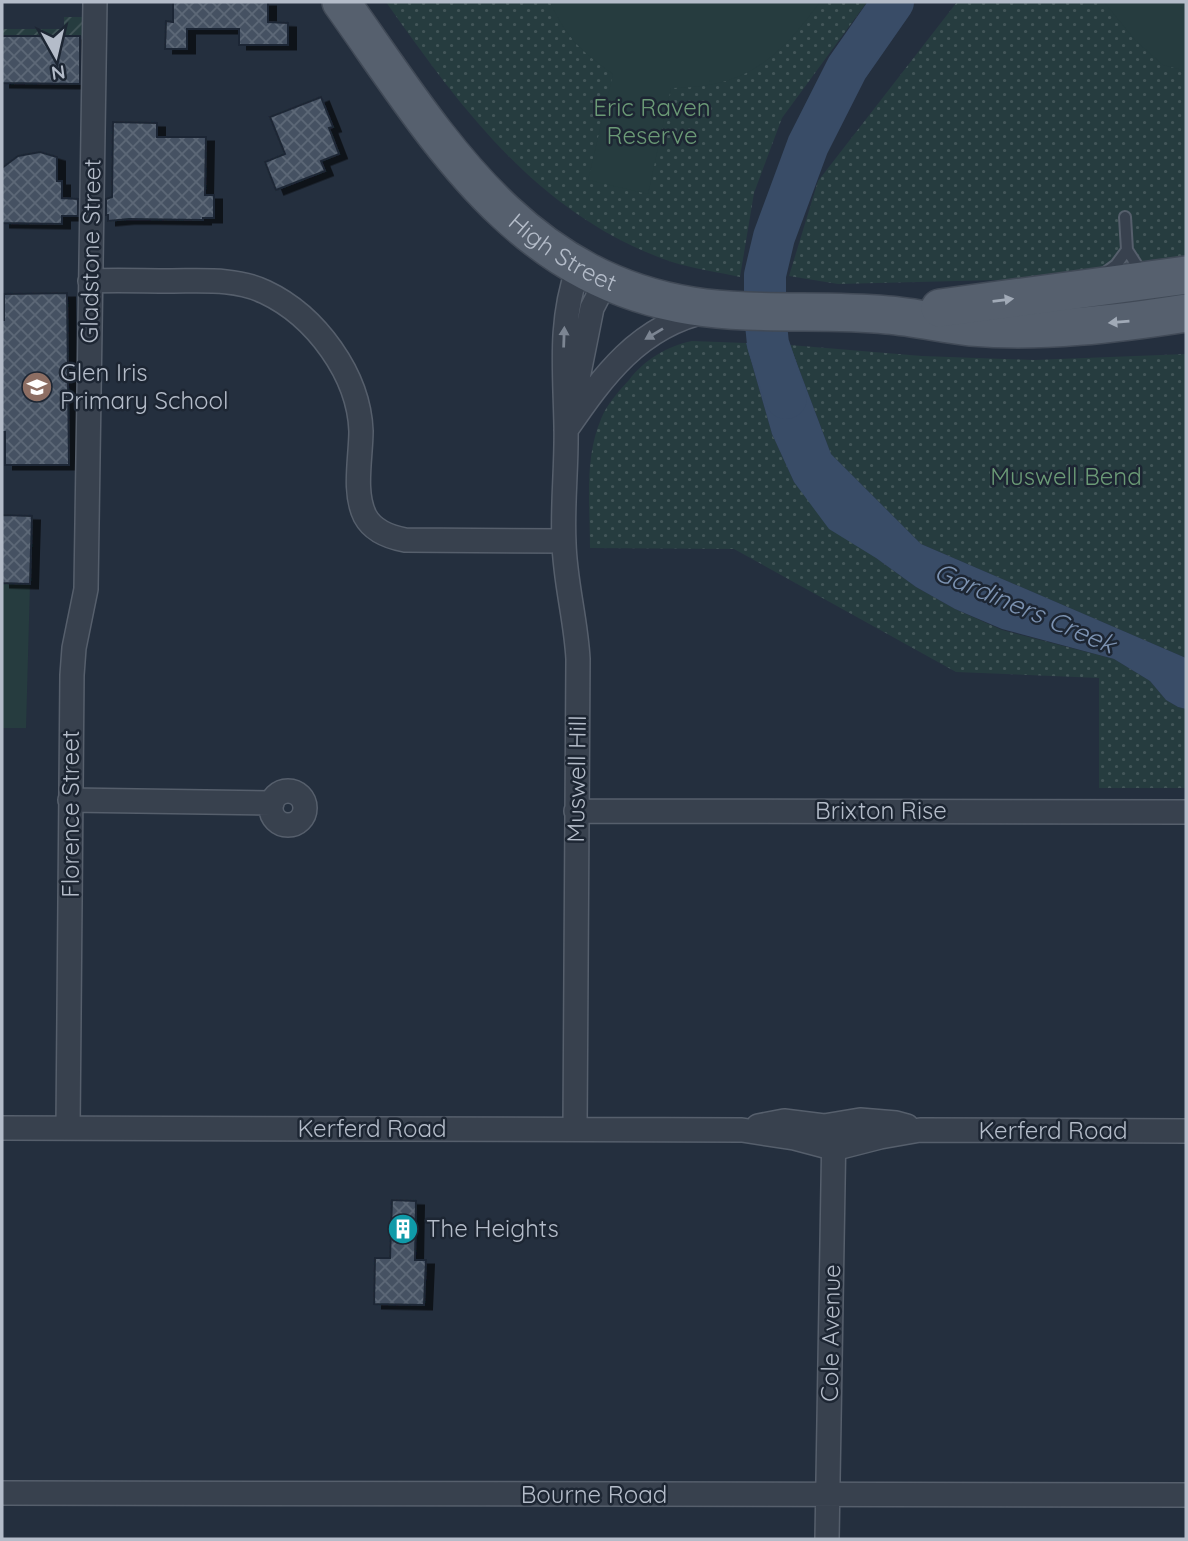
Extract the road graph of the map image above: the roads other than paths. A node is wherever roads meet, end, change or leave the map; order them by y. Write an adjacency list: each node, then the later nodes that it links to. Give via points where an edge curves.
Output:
1 (95, 2): 7 (street, Gladstone Street)
2 (341, 2): 5 (main road, High Street, via 472,180 543,246)
3 (1125, 217): 4 (lane)
4 (1127, 250): 8 (lane); 9 (lane, via 1116,265)
5 (592, 275): 10 (main road, High Street, via 661,300); 13 (street, Muswell Hill, via 582,368); 13 (street, Muswell Hill, one-way to 5, via 564,321 568,298)
6 (1186, 275): 8 (main road, High Street)
7 (90, 281): 14 (street, Gladstone Street); 15 (street, via 228,282 265,292 301,316 330,349 350,385 361,430 362,507 369,522 384,534 405,540)
8 (1148, 282): 9 (main road, High Street)
9 (1081, 290): 12 (main road, High Street, one-way to 9)
10 (727, 309): 12 (main road, High Street); 13 (street, one-way to 13, via 674,322 627,352 606,373)
11 (1186, 313): 12 (main road, High Street, one-way to 12, via 1097,324 1006,328)
12 (887, 315)
13 (566, 430): 15 (street, Muswell Hill)
14 (87, 501): 16 (street, Florence Street, via 86,589 72,675)
15 (564, 541): 18 (street, Muswell Hill, via 578,659)
16 (71, 800): 17 (street); 21 (street, Florence Street)
17 (272, 803)
18 (576, 811): 19 (street, Brixton Rise); 22 (street, Muswell Hill)
19 (1186, 812)
20 (2, 1128): 21 (street, Kerferd Road)
21 (68, 1128): 22 (street, Kerferd Road)
22 (575, 1129): 24 (street, Kerferd Road, via 742,1130)
23 (1186, 1131): 24 (street, Kerferd Road, via 920,1130 860,1120)
24 (834, 1137): 26 (street, Cole Avenue)
25 (2, 1493): 26 (street, Bourne Road)
26 (828, 1495): 27 (street, Bourne Road); 28 (street, Cole Avenue)
27 (1186, 1495)
28 (827, 1539)

